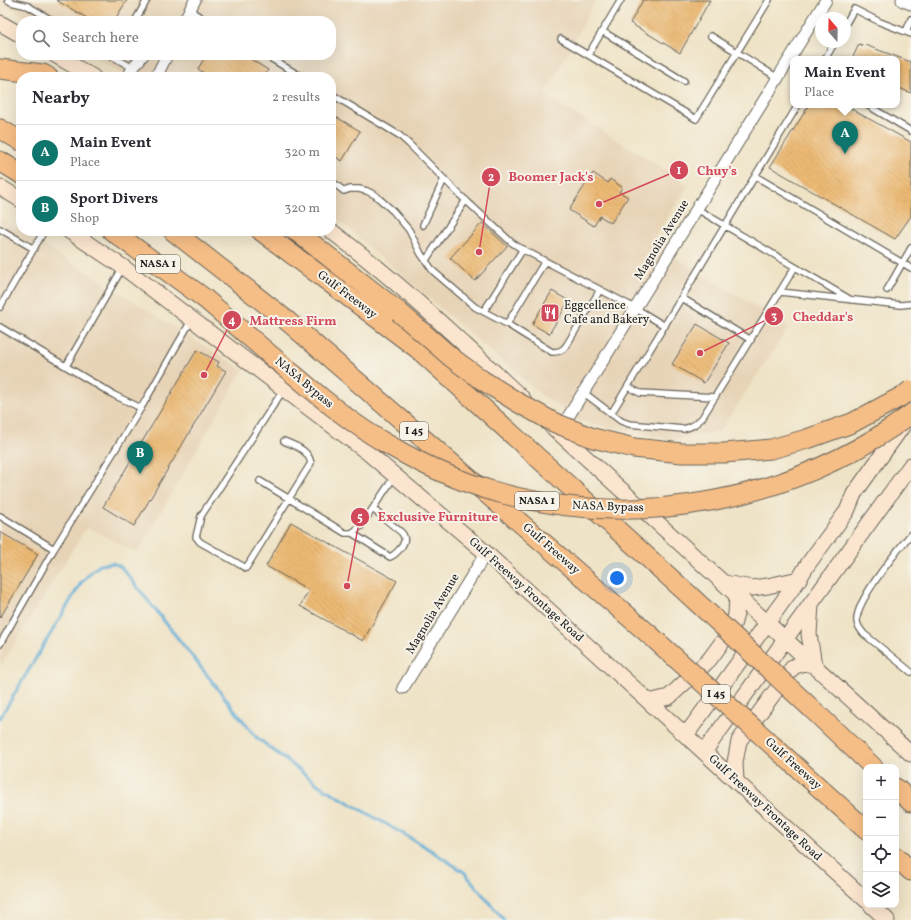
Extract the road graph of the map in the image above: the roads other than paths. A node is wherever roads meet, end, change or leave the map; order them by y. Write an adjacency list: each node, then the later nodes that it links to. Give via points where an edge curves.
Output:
1 (147, 0): 12 (lane)
2 (195, 0): 9 (street)
3 (621, 0): 18 (lane)
4 (769, 0): 23 (lane)
5 (826, 0): 25 (street, Magnolia Avenue)
6 (903, 0): 8 (street)
7 (10, 1): 11 (lane, via 28,6)
8 (911, 3)
9 (189, 10): 13 (street); 14 (street); 15 (lane)
10 (851, 14): 20 (lane, via 854,9)
11 (45, 16)
12 (138, 16)
13 (183, 16)
14 (186, 16)
15 (199, 16)
16 (911, 19): 20 (lane)
17 (0, 23): 19 (main road)
18 (602, 30): 24 (lane); 41 (lane)
19 (16, 32)
20 (908, 33)
21 (711, 36): 23 (lane)
22 (561, 39): 24 (lane)
23 (737, 52): 24 (lane, via 696,119); 39 (lane)
24 (588, 55)
25 (793, 56)
26 (64, 60): 34 (main road)
27 (117, 60): 35 (lane)
28 (139, 60): 36 (street)
29 (164, 60): 37 (street)
30 (273, 60): 38 (lane)
31 (790, 61): 39 (street, Magnolia Avenue)
32 (0, 70): 33 (highway); 40 (highway)
33 (22, 72)
34 (84, 72)
35 (129, 72)
36 (131, 72)
37 (158, 72)
38 (294, 72)
39 (778, 78): 56 (street, Magnolia Avenue)
40 (16, 80)
41 (684, 81)
42 (336, 97): 51 (lane, via 400,135)
43 (796, 108): 50 (lane)
44 (872, 108): 46 (lane)
45 (0, 129): 47 (highway)
46 (911, 131)
47 (16, 138)
48 (0, 161): 49 (highway)
49 (16, 171)
50 (755, 176): 58 (lane); 72 (lane)
51 (444, 179): 55 (lane); 57 (lane)
52 (336, 185): 70 (lane, via 344,191 360,189 375,195 409,230)
53 (0, 187): 54 (main road)
54 (16, 197)
55 (466, 200): 69 (lane, via 511,242); 70 (lane)
56 (697, 209): 58 (lane); 83 (street, Magnolia Avenue)
57 (423, 225)
58 (726, 226): 74 (lane); 79 (lane)
59 (0, 229): 68 (lane)
60 (336, 235): 99 (main road, via 452,332)
61 (41, 236): 68 (lane)
62 (76, 236): 73 (main road, Gulf Freeway Frontage Road)
63 (119, 236): 98 (highway, NASA Bypass / NASA 1, bridge, via 204,298 336,410 385,444 467,482 523,498 584,507 646,509 736,496 764,489 815,469 862,446)
64 (179, 236): 129 (highway, Gulf Freeway / I 45, bridge, via 285,319 651,636)
65 (269, 236): 125 (highway, Gulf Freeway, bridge, via 418,349 688,594)
66 (302, 236): 93 (highway, bridge, via 482,380 554,422 593,438 634,448 682,453 771,449 852,423)
67 (911, 248): 72 (lane)
68 (34, 249): 82 (lane)
69 (523, 249): 71 (lane); 84 (lane)
70 (426, 260): 84 (lane, via 433,271)
71 (545, 261): 76 (lane); 86 (lane)
72 (902, 263): 75 (lane); 77 (lane)
73 (123, 267): 85 (main road, Gulf Freeway Frontage Road); 90 (lane)
74 (795, 267): 78 (lane); 80 (lane)
75 (911, 268)
76 (600, 290): 83 (lane); 86 (lane, via 566,346 558,352 552,352)
77 (887, 290)
78 (780, 292): 80 (lane); 89 (lane)
79 (682, 298): 88 (lane); 89 (lane)
80 (852, 300): 81 (lane)
81 (911, 304)
82 (0, 307)
83 (635, 308): 88 (lane); 94 (street, Magnolia Avenue)
84 (484, 311): 86 (lane)
85 (192, 319): 92 (main road, Gulf Freeway Frontage Road); 96 (lane)
86 (508, 324)
87 (0, 326): 90 (lane)
88 (665, 326): 91 (lane)
89 (751, 340): 95 (lane)
90 (66, 366): 96 (lane)
91 (628, 387): 95 (lane, via 640,393); 97 (lane)
92 (284, 389): 102 (main road, Gulf Freeway Frontage Road); 104 (lane, via 201,516 196,537 200,542 246,568)
93 (911, 390)
94 (583, 392): 97 (lane); 99 (street, Magnolia Avenue)
95 (715, 397): 97 (lane, via 696,424 683,429 629,424)
96 (141, 408): 109 (lane)
97 (612, 414)
98 (911, 414): 111 (main road, NASA Bypass, via 854,494 847,511)
99 (558, 432): 112 (main road)
100 (284, 441): 104 (lane, via 305,451 311,462)
101 (911, 465): 114 (main road)
102 (395, 476): 105 (lane); 110 (main road, Gulf Freeway Frontage Road)
103 (260, 481): 104 (lane)
104 (289, 498): 107 (lane, via 345,533)
105 (373, 509): 107 (lane, via 361,526); 107 (lane, via 404,536 404,542 396,554 390,556)
106 (0, 516): 109 (lane)
107 (352, 533)
108 (911, 534): 119 (lane, via 881,571 863,601 856,620 864,634)
109 (54, 549): 117 (lane)
110 (486, 553): 120 (street, Magnolia Avenue); 121 (main road, Gulf Freeway Frontage Road)
111 (799, 579): 112 (main road, via 752,588); 115 (main road, NASA Bypass)
112 (724, 583): 113 (main road)
113 (737, 595): 115 (main road); 121 (main road, via 732,630 709,660 669,697)
114 (811, 604): 116 (main road); 118 (main road, via 809,634)
115 (767, 623): 116 (main road); 122 (main road, NASA Bypass)
116 (786, 640): 118 (main road); 123 (main road)
117 (0, 644)
118 (814, 665): 124 (main road); 126 (main road, via 804,663 793,667 738,741)
119 (911, 672)
120 (403, 688)
121 (649, 702): 122 (main road, Gulf Freeway Frontage Road)
122 (686, 736): 123 (main road, Gulf Freeway Frontage Road)
123 (704, 752): 126 (main road, Gulf Freeway Frontage Road)
124 (911, 754)
125 (870, 764)
126 (736, 781): 132 (main road, Gulf Freeway Frontage Road)
127 (899, 791): 128 (highway)
128 (911, 802)
129 (863, 827)
130 (899, 860): 131 (highway)
131 (911, 871)
132 (863, 897)
133 (874, 908): 134 (main road)
134 (887, 920)

